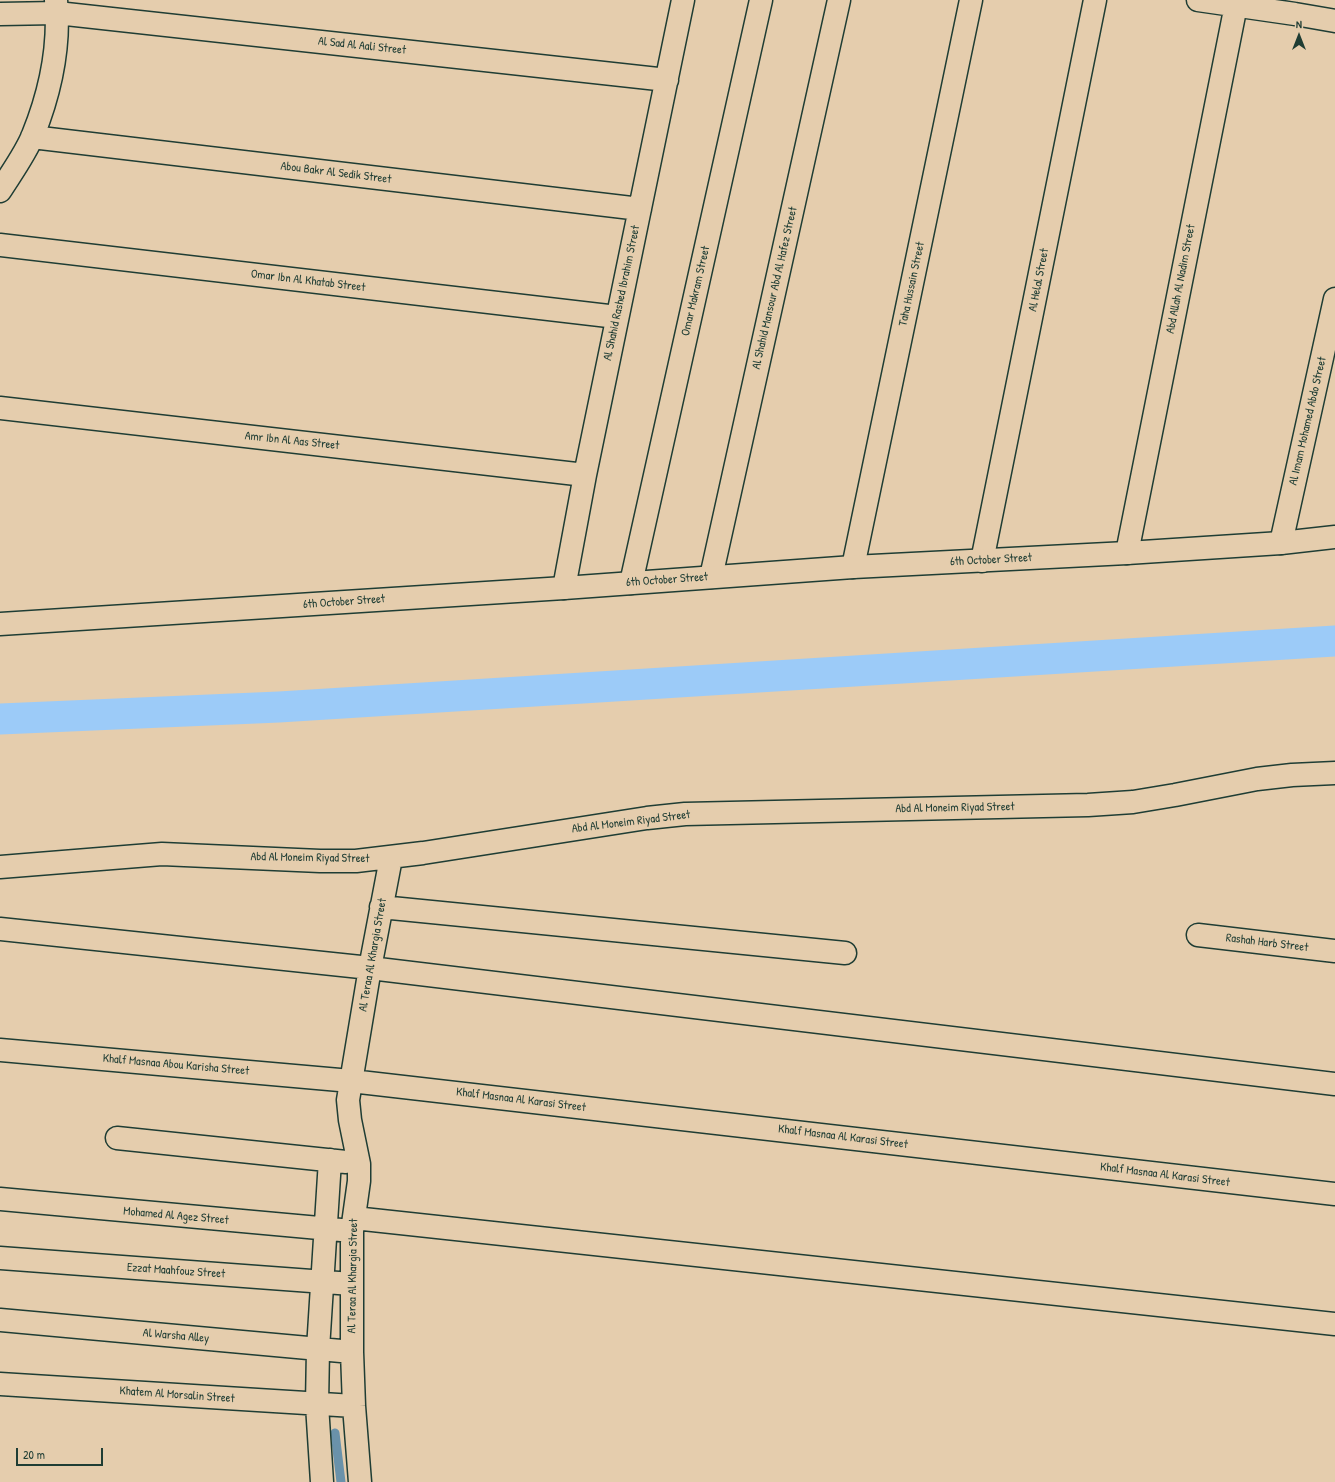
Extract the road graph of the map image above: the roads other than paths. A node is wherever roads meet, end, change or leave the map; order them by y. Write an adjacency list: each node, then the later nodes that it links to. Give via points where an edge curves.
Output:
1 (683, 0): 12 (street, Al Shahid Rashed Ibrahim Street)
2 (761, 0): 27 (street, Omar Makram Street)
3 (839, 0): 26 (street, Al Shahid Mansour Abd Al Hafez Street)
4 (971, 0): 25 (street, Taha Hussain Street)
5 (1095, 0): 24 (street, Al Helal Street)
6 (1198, 0): 7 (street)
7 (1236, 5): 9 (street); 23 (street, Abd Allah Al Nadim Street)
8 (57, 6): 10 (street, Al Sad Al Aali Street); 12 (street, Al Sad Al Aali Street); 13 (street, via 55,53 47,94)
9 (1297, 7): 11 (street)
10 (0, 14)
11 (1335, 21)
12 (667, 80): 15 (street, Al Shahid Rashed Ibrahim Street)
13 (32, 137): 14 (street); 15 (street, Abou Bakr Al Sedik Street)
14 (0, 191)
15 (640, 209): 18 (street, Al Shahid Rashed Ibrahim Street)
16 (0, 245): 18 (street, Omar Ibn Al Khatab Street)
17 (1335, 299): 22 (street, Al Imam Mohamed Abdo Street)
18 (617, 317): 20 (street, Al Shahid Rashed Ibrahim Street)
19 (0, 408): 20 (street, Amr Ibn Al Aas Street)
20 (585, 475): 28 (street, Al Shahid Rashed Ibrahim Street)
21 (1335, 537): 22 (street, 6th October Street)
22 (1281, 543): 23 (street, 6th October Street)
23 (1127, 553): 24 (street, 6th October Street)
24 (982, 561): 25 (street, 6th October Street)
25 (853, 567): 26 (street, 6th October Street)
26 (711, 576): 27 (street, 6th October Street)
27 (631, 583): 28 (street, 6th October Street)
28 (564, 588): 29 (street, 6th October Street)
29 (0, 624)
30 (1335, 773): 31 (street, Abd Al Moneim Riyad Street, via 1257,779 1175,796 1103,804 726,812 662,816)
31 (391, 858): 32 (street, Abd Al Moneim Riyad Street, via 320,861 162,854); 33 (street, Al Teraa Al Khargia Street)
32 (0, 868)
33 (381, 907): 37 (street); 38 (street, Al Teraa Al Khargia Street)
34 (0, 929): 38 (street)
35 (1198, 935): 36 (street, Rashah Harb Street)
36 (1335, 951)
37 (845, 953)
38 (370, 968): 40 (street, Al Teraa Al Khargia Street); 41 (street)
39 (0, 1050): 40 (street, Khalf Masnaa Abou Karisha Street)
40 (351, 1081): 44 (street, Al Teraa Al Khargia Street, via 348,1100); 45 (street, Khalf Masnaa Al Karasi Street)
41 (1335, 1084)
42 (117, 1138): 43 (street)
43 (330, 1160): 44 (street); 48 (street)
44 (359, 1164): 47 (street, Al Teraa Al Khargia Street)
45 (1335, 1194)
46 (0, 1199): 48 (street, Mohamed Al Agez Street)
47 (353, 1225): 48 (street, Mohamed Al Agez Street); 51 (street, Al Teraa Al Khargia Street); 53 (street, Mohamed Al Agez Street)
48 (326, 1229): 50 (street)
49 (0, 1258): 50 (street, Ezzat Maahfouz Street)
50 (322, 1282): 51 (street, Ezzat Maahfouz Street); 54 (street)
51 (352, 1284): 55 (street, Al Teraa Al Khargia Street)
52 (0, 1320): 54 (street, Al Warsha Alley)
53 (1335, 1324)
54 (318, 1349): 55 (street, Al Warsha Alley); 57 (street)
55 (352, 1352): 58 (street, Al Teraa Al Khargia Street)
56 (0, 1384): 57 (street, Khatem Al Morsalin Street)
57 (317, 1405): 58 (street, Khatem Al Morsalin Street); 59 (street)
58 (354, 1406): 60 (street, Al Teraa Al Khargia Street)
59 (322, 1482)
60 (360, 1482)

